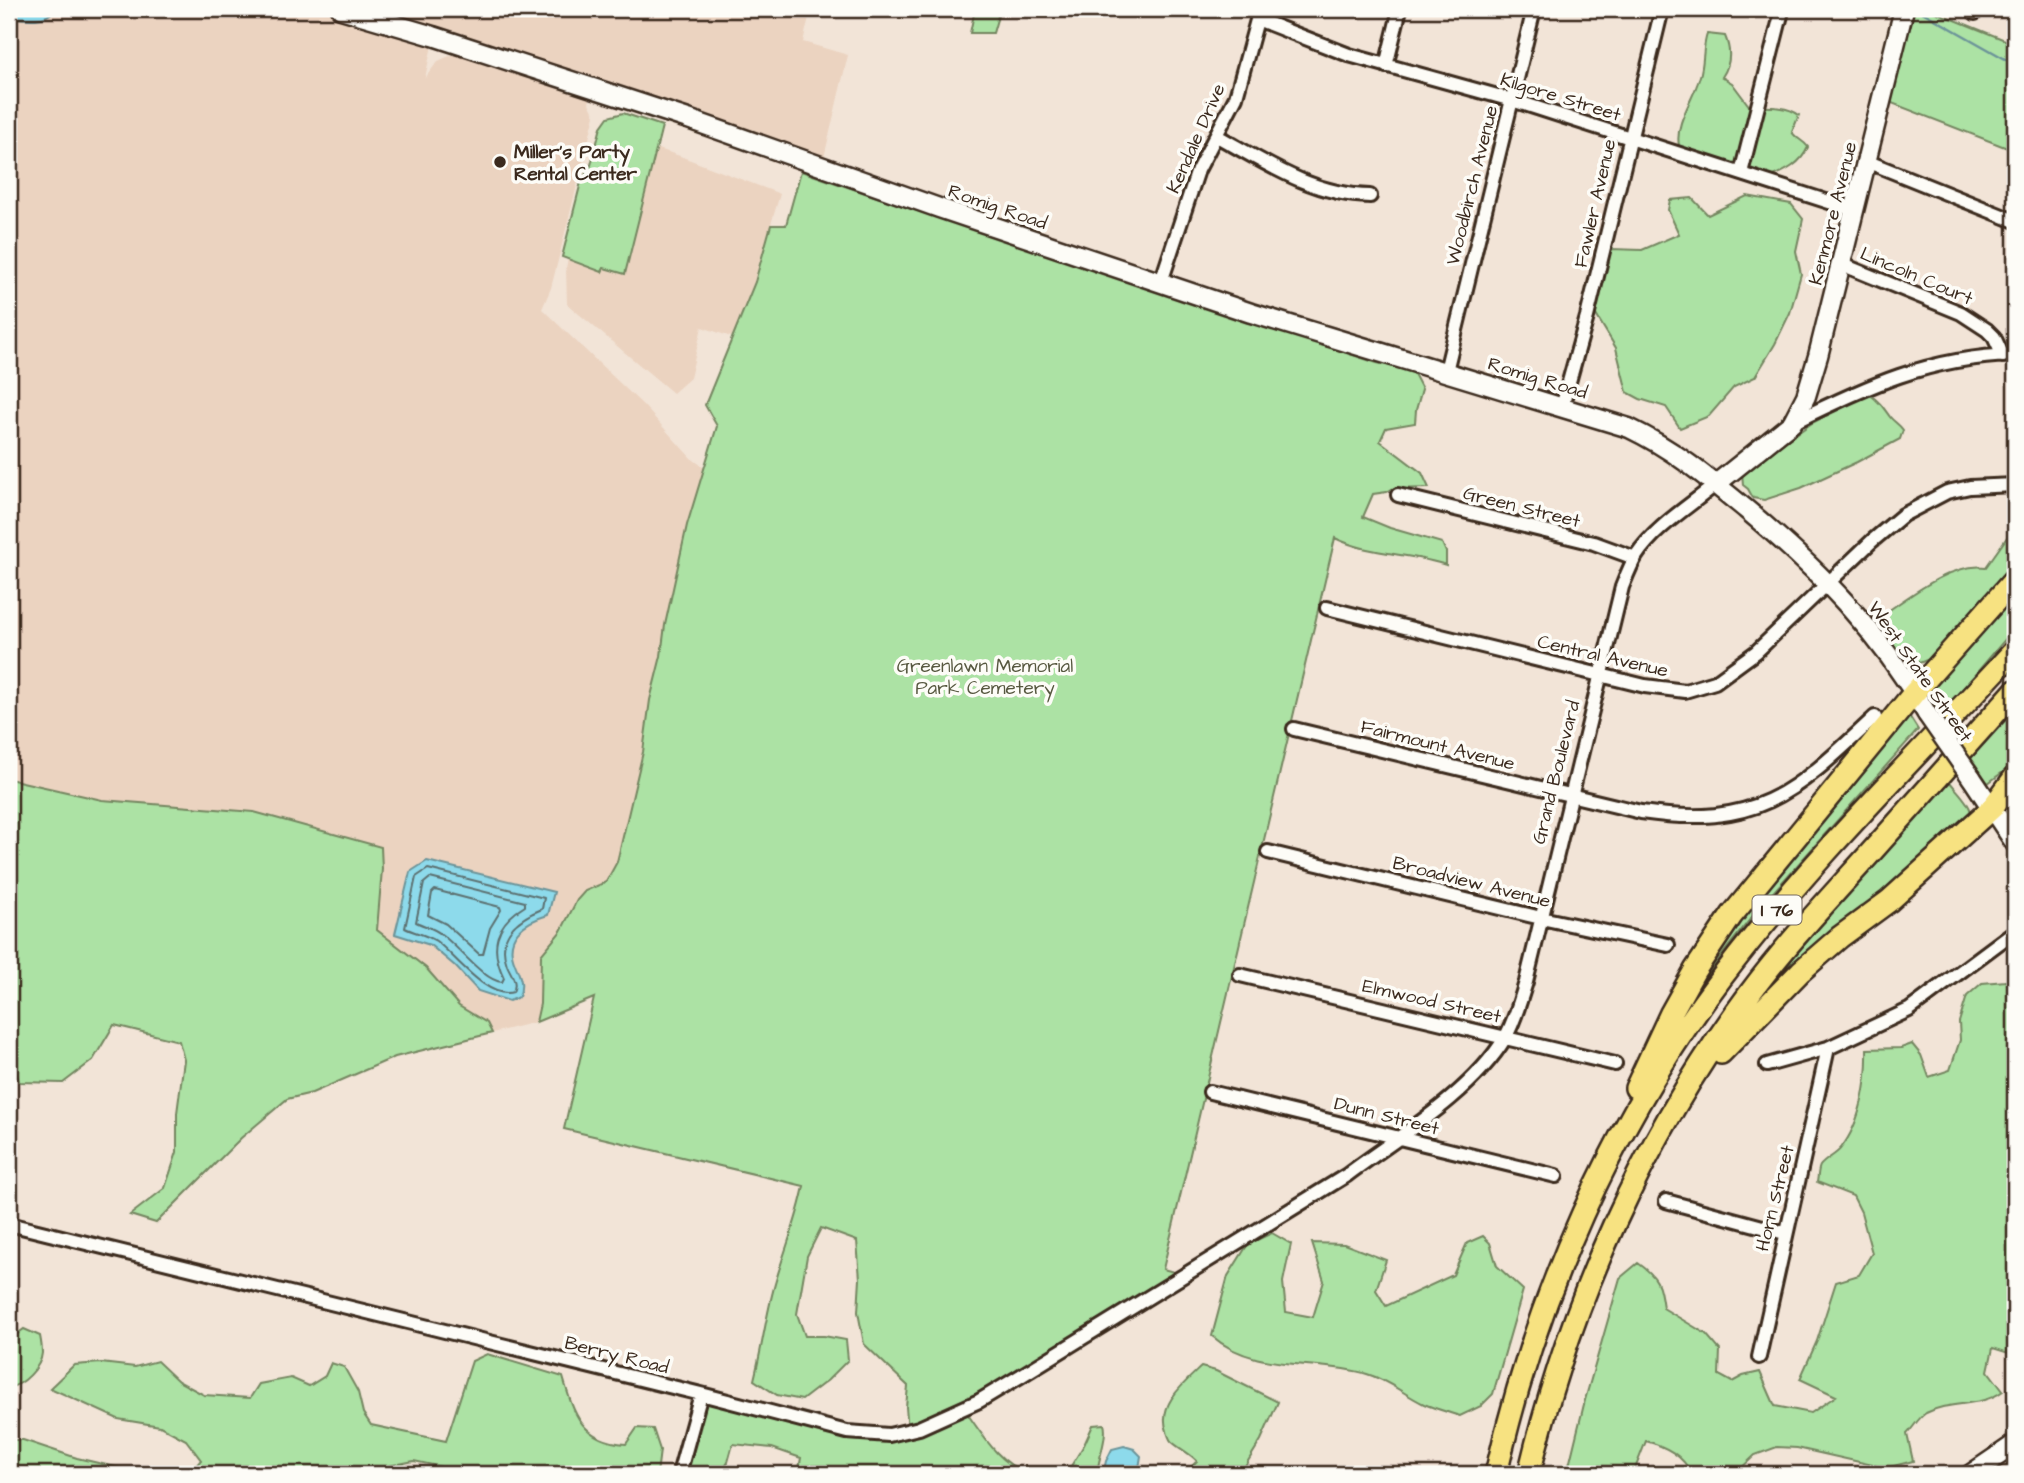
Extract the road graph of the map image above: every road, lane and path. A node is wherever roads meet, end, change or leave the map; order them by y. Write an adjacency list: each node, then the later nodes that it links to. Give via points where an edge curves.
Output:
1 (341, 9): 18 (street, Romig Road, via 702,124)
2 (1400, 9): 8 (street)
3 (1534, 9): 9 (street, Woodbirch Avenue)
4 (1662, 9): 11 (street, Fawler Avenue)
5 (1782, 11): 13 (street)
6 (1903, 11): 12 (street, Kenmore Avenue)
7 (1259, 14): 8 (street, Kilgore Street, via 1337,51); 10 (street, Kendale Drive, via 1236,97)
8 (1386, 66): 9 (street, Kilgore Street)
9 (1512, 100): 11 (street, Kilgore Street); 20 (street, Woodbirch Avenue)
10 (1217, 136): 14 (street, via 1320,189); 18 (street, Kendale Drive, via 1198,170)
11 (1630, 138): 13 (street, Kilgore Street); 21 (street, Fawler Avenue)
12 (1867, 161): 15 (street, Kenmore Avenue); 16 (street)
13 (1741, 173): 15 (street, Kilgore Street)
14 (1370, 196)
15 (1854, 210): 17 (street, Kenmore Avenue)
16 (2015, 221)
17 (1841, 264): 19 (street, Lincoln Court, via 1961,313 1987,330); 22 (street, Kenmore Avenue, via 1810,386)
18 (1161, 282): 20 (street, Romig Road)
19 (2009, 356): 22 (street, Grand Boulevard, via 1945,363 1888,378)
20 (1446, 371): 21 (street, Romig Road)
21 (1562, 407): 23 (street, Romig Road)
22 (1792, 424): 24 (street, Grand Boulevard)
23 (1643, 435): 24 (street, West State Street)
24 (1716, 484): 27 (street, Grand Boulevard); 29 (street, West State Street)
25 (2015, 485): 29 (street, Central Avenue, via 1970,486 1923,503 1872,541)
26 (1398, 495): 27 (street, Green Street)
27 (1635, 558): 32 (street, Grand Boulevard, via 1622,587)
28 (2015, 579): 34 (highway)
29 (1829, 583): 32 (street, Central Avenue, via 1755,652 1703,688 1667,690); 34 (street, West State Street)
30 (1327, 608): 32 (street, Central Avenue)
31 (2015, 650): 55 (highway, I 76, via 1808,873 1722,977 1658,1072)
32 (1601, 674): 38 (street, Grand Boulevard)
33 (2015, 691): 51 (highway, I 76, via 1776,959)
34 (1914, 693): 39 (street, West State Street, bridge); 55 (highway, via 1732,915 1703,958 1650,1056)
35 (1875, 717): 38 (street, Fairmount Avenue, via 1791,790 1740,813 1675,817)
36 (1294, 729): 38 (street, Fairmount Avenue)
37 (2015, 777): 39 (highway)
38 (1571, 796): 42 (street, Grand Boulevard)
39 (1992, 808): 40 (street, West State Street); 51 (highway, via 1889,901 1801,971)
40 (2015, 843)
41 (1268, 852): 42 (street, Broadview Avenue)
42 (1541, 918): 44 (street, Broadview Avenue); 46 (street, Grand Boulevard, via 1526,982)
43 (2015, 931): 47 (street, via 1909,1010)
44 (1668, 945)
45 (1240, 975): 46 (street, Elmwood Street)
46 (1505, 1037): 48 (street, Elmwood Street); 52 (street, Grand Boulevard, via 1468,1081)
47 (1828, 1048): 49 (street); 57 (street, Horn Street)
48 (1615, 1064)
49 (1767, 1065)
50 (1210, 1092): 52 (street, Dunn Street)
51 (1677, 1101): 64 (highway, I 76, via 1587,1285)
52 (1399, 1138): 53 (street, Dunn Street); 58 (street, Grand Boulevard)
53 (1556, 1176)
54 (1666, 1201): 57 (street)
55 (1587, 1206): 63 (highway, I 76, via 1536,1329)
56 (9, 1224): 60 (street, Berry Road)
57 (1785, 1233): 59 (street, Horn Street)
58 (1185, 1275): 60 (street, Berry Road, via 979,1401 899,1433 847,1432)
59 (1759, 1357)
60 (701, 1394): 62 (street)
61 (2015, 1444): 65 (street)
62 (679, 1474)
63 (1496, 1474)
64 (1529, 1474)
65 (1970, 1474)

